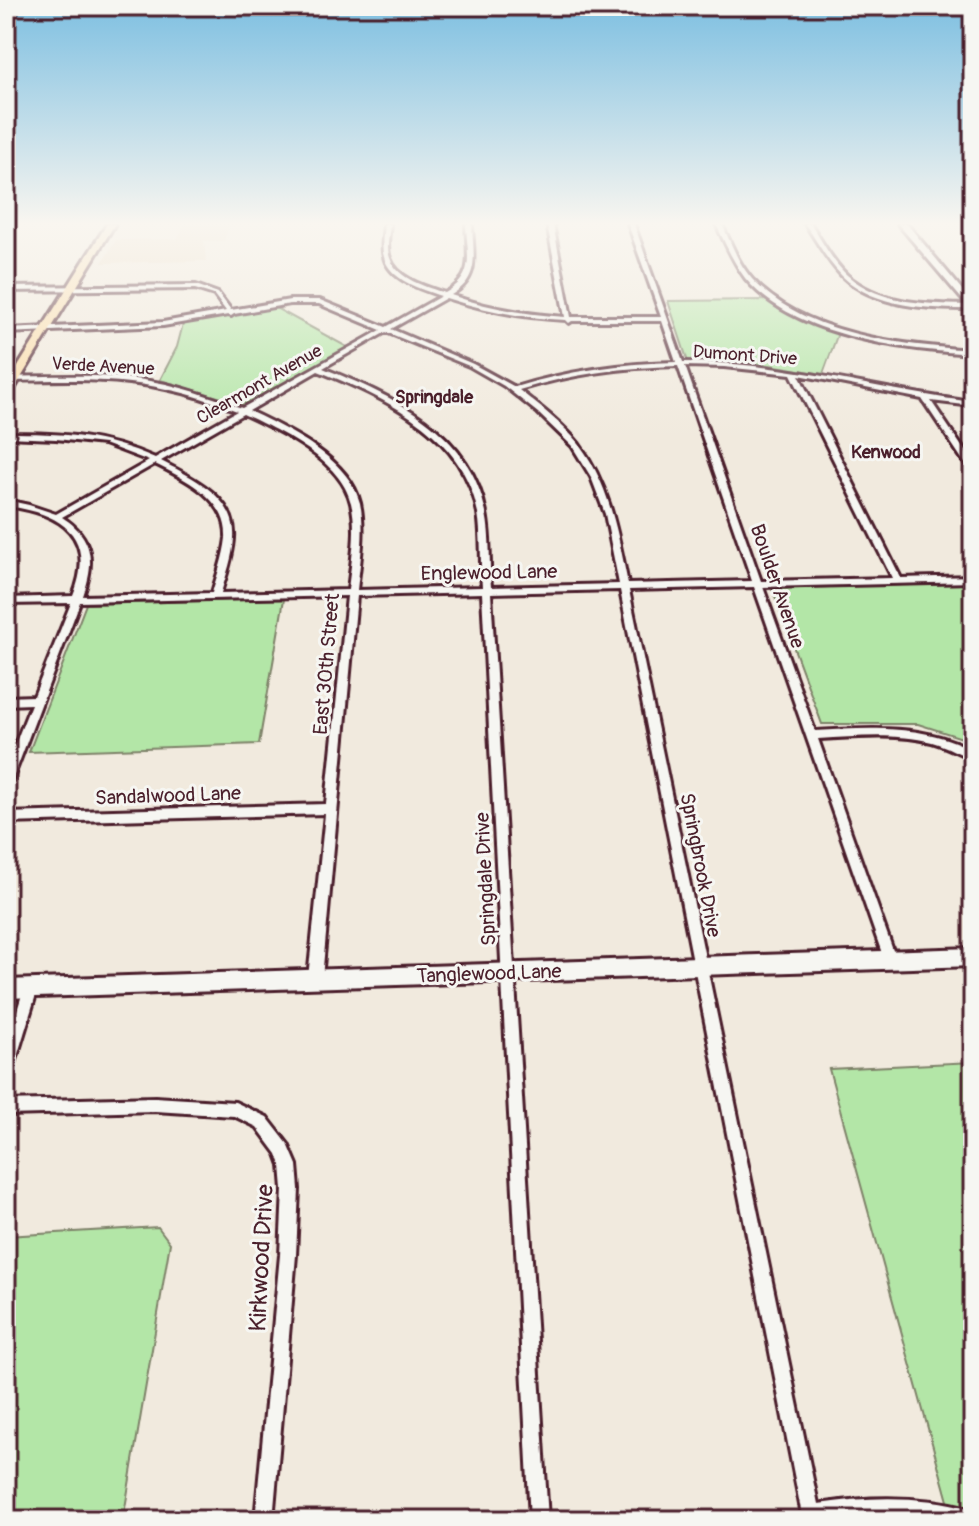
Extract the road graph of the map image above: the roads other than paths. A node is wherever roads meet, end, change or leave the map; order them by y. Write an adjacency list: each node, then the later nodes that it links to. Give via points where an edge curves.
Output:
1 (69, 295): 14 (main road)
2 (217, 295): 9 (street)
3 (564, 295): 11 (street)
4 (656, 295): 10 (street, Boulder Avenue)
5 (768, 295): 15 (street, via 793,311 870,338)
6 (887, 295): 8 (street, via 917,304)
7 (446, 296): 11 (street, via 503,313); 12 (street, Clearmont Avenue)
8 (972, 308)
9 (231, 314): 12 (street, Springbrook Drive, via 313,301); 14 (street, Springbrook Drive)
10 (665, 319): 11 (street); 16 (street, Boulder Avenue)
11 (569, 321)
12 (387, 330): 17 (street, Clearmont Avenue); 20 (street, Springbrook Drive)
13 (6, 331): 14 (street, Springbrook Drive)
14 (46, 331): 19 (main road)
15 (973, 352)
16 (681, 366): 18 (street, Dumont Drive); 20 (street, Dumont Drive, via 583,372); 32 (street, Boulder Avenue)
17 (318, 369): 24 (street, Clearmont Avenue); 34 (street, Springdale Drive, via 406,410 462,459 479,498)
18 (794, 373): 22 (street, Dumont Drive); 31 (street)
19 (11, 379): 21 (main road); 24 (street, Verde Avenue, via 165,386)
20 (514, 389): 33 (street, Springbrook Drive, via 564,432 595,477 609,514)
21 (6, 394)
22 (926, 399): 23 (street, Dumont Drive); 27 (street)
23 (973, 404)
24 (242, 413): 26 (street, Clearmont Avenue); 35 (street, East 30th Street, via 309,446 347,483 358,518)
25 (6, 435): 26 (street, via 106,442)
26 (154, 462): 29 (street, Clearmont Avenue); 36 (street, via 202,486 224,507 230,530)
27 (973, 469)
28 (6, 503): 29 (street)
29 (57, 517): 37 (street, via 82,539 84,581)
30 (973, 579): 31 (street, Englewood Lane)
31 (898, 580): 32 (street, Englewood Lane)
32 (758, 583): 33 (street, Englewood Lane); 41 (street, Boulder Avenue)
33 (624, 587): 34 (street, Englewood Lane); 48 (street, Springbrook Drive)
34 (488, 590): 35 (street, Englewood Lane); 49 (street, Springdale Drive)
35 (351, 593): 36 (street, Englewood Lane); 44 (street, East 30th Street)
36 (216, 596): 37 (street, Englewood Lane)
37 (76, 599): 38 (street, Englewood Lane); 39 (street)
38 (6, 601)
39 (37, 700): 40 (street); 43 (street)
40 (6, 701)
41 (811, 735): 42 (street, via 924,735); 47 (street, Boulder Avenue)
42 (973, 755)
43 (6, 781)
44 (331, 809): 45 (street, Sandalwood Lane); 50 (street, East 30th Street)
45 (6, 818)
46 (973, 957): 47 (main road, Tanglewood Lane)
47 (890, 959): 48 (main road, Tanglewood Lane)
48 (701, 966): 49 (main road, Tanglewood Lane); 55 (street, Springbrook Drive)
49 (510, 972): 50 (main road, Tanglewood Lane); 58 (street, Springdale Drive)
50 (315, 978): 51 (main road, Tanglewood Lane)
51 (31, 988): 52 (main road, Tanglewood Lane); 53 (street)
52 (6, 989)
53 (6, 1070)
54 (6, 1108): 57 (street, Kirkwood Drive, via 155,1104 235,1109 262,1122 283,1149 291,1189 288,1255)
55 (812, 1517): 56 (street, via 893,1507)
56 (973, 1518)
57 (264, 1520)
58 (539, 1520)

